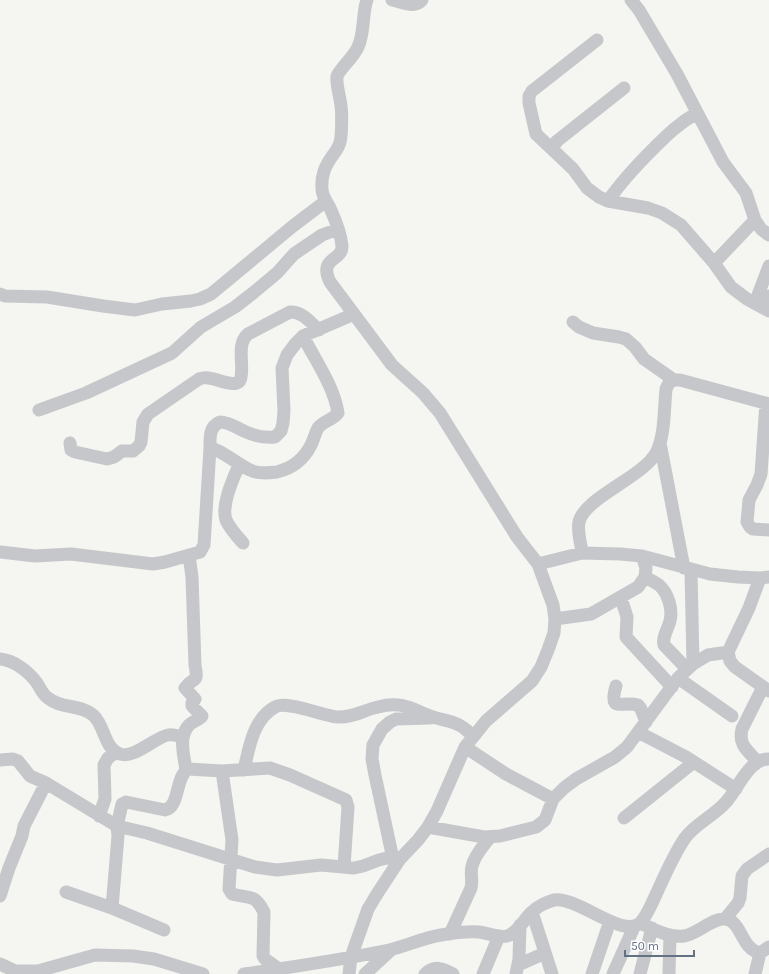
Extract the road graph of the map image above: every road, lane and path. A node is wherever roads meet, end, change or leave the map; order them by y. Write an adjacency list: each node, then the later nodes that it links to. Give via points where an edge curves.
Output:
1 (367, 0): 10 (street, via 358,47 338,76 342,108 341,140 322,174 321,188)
2 (392, 0): 3 (street, via 413,5)
3 (422, 0)
4 (631, 0): 7 (street, via 677,74)
5 (597, 40): 8 (street, via 529,96 536,134)
6 (624, 88): 8 (street, via 557,141)
7 (697, 113): 9 (street, via 665,136 621,182); 11 (street, via 723,162 746,193)
8 (553, 150): 9 (street, via 568,163 593,194)
9 (608, 200): 14 (street, via 662,213 681,225)
10 (326, 201): 12 (street); 16 (street, via 211,294 200,299 135,310 47,297)
11 (755, 220): 13 (street); 14 (street)
12 (338, 229): 18 (street, via 342,249 328,265 326,273); 24 (street, via 317,238 294,254 277,273 253,293 201,327 172,353 86,393)
13 (769, 235)
14 (714, 263): 17 (street, via 739,294)
15 (769, 266): 17 (street)
16 (0, 294)
17 (764, 304)
18 (354, 314): 20 (street); 35 (street, via 392,365 423,393 440,413 518,537)
19 (573, 322): 22 (street, via 593,333 626,339 644,359)
20 (319, 330): 21 (street); 25 (street, via 300,313 293,312 248,334 242,345 242,376 239,382 236,384 208,378 199,379 148,414 143,422 141,442 133,451 122,451 107,459 75,452 71,450)
21 (303, 336): 27 (street, via 287,355 282,368 284,411 279,434 275,437 260,436 220,422 214,426 210,434); 28 (street, via 326,379 338,413 321,424 312,444 294,466 269,473 253,472)
22 (674, 380): 23 (street); 26 (street, via 666,389)
23 (767, 403): 29 (street, via 761,474 749,500 747,522 753,529)
24 (39, 410)
25 (70, 443)
26 (660, 444): 32 (street, via 648,463 585,512 579,521); 36 (street)
27 (210, 448): 28 (street, via 217,449); 33 (street, via 204,545 200,552)
28 (239, 465): 30 (street, via 226,500 226,519)
29 (769, 530)
30 (243, 543)
31 (0, 552): 33 (street, via 34,556 71,554 153,564)
32 (582, 553): 34 (street); 35 (street)
33 (189, 555): 50 (street, via 197,675 185,688 196,699 191,704 202,716 190,724)
34 (642, 556): 36 (street); 37 (street)
35 (538, 564): 40 (street)
36 (688, 569): 38 (street, via 710,574); 43 (street)
37 (646, 577): 39 (street, via 638,587); 43 (street, via 660,586 668,599 671,620 663,641)
38 (764, 577): 41 (street)
39 (621, 598): 40 (street, via 591,614); 43 (street, via 627,617 626,637)
40 (555, 619): 49 (street, via 554,634 541,667 532,681 499,709)
41 (728, 652): 43 (street, via 708,655); 45 (street, via 735,668)
42 (0, 659): 52 (street, via 8,660 30,674 46,697 53,702 79,708 94,715)
43 (682, 674): 46 (street); 48 (street)
44 (616, 686): 48 (street, via 614,701 617,704 638,705 641,709)
45 (766, 689): 53 (street, via 742,729 740,737 744,747)
46 (732, 716)
47 (436, 718): 49 (street, via 455,723); 57 (street, via 397,704 338,717 286,704 277,706 265,715 256,728); 69 (street, via 396,719 382,728 373,745 375,775)
48 (642, 727): 55 (street); 61 (street, via 627,747 615,757 576,779)
49 (474, 736): 51 (street)
50 (183, 737): 52 (street, via 170,735 128,754); 56 (street)
51 (465, 747): 61 (street, via 506,774); 65 (street)
52 (116, 752): 62 (street, via 104,765 105,799)
53 (765, 757): 60 (street, via 753,765)
54 (0, 760): 59 (street, via 18,761 26,774)
55 (694, 762): 60 (street); 63 (street)
56 (186, 770): 58 (street); 64 (street, via 182,774 173,804 169,809 126,802 121,806)
57 (244, 770): 58 (street); 70 (street, via 270,768 346,800 348,808)
58 (222, 771): 68 (street, via 231,829)
59 (46, 783): 62 (street); 72 (street, via 24,826)
60 (736, 789): 78 (street, via 726,803 686,837)
61 (553, 799): 66 (street, via 545,820 536,827)
62 (99, 816): 64 (street)
63 (624, 818)
64 (117, 826): 68 (street); 73 (street)
65 (428, 827): 66 (street); 69 (street, via 418,840)
66 (490, 837): 80 (street, via 473,862 471,888)
67 (769, 854): 75 (street, via 747,869 742,876 740,898)
68 (230, 859): 70 (street, via 277,870 309,865); 88 (street, via 229,889 232,894 255,899 261,906 264,912 263,956)
69 (396, 859): 70 (street, via 379,860 354,868); 86 (street, via 368,909)
70 (344, 867)
71 (66, 892): 73 (street)
72 (0, 896)
73 (112, 908): 79 (street)
74 (532, 912): 76 (street, via 555,900 566,900); 77 (street); 85 (street)
75 (725, 919): 81 (street, via 716,921 693,934); 84 (street, via 735,925 754,952)
76 (610, 921): 78 (street, via 621,925); 99 (street)
77 (520, 925): 82 (street, via 512,934); 89 (street)
78 (642, 926): 81 (street); 100 (street); 101 (street)
79 (164, 930)
80 (450, 934): 82 (street, via 479,932); 83 (street)
81 (670, 935): 102 (street)
82 (499, 936): 97 (street)
83 (391, 950): 86 (street); 94 (street)
84 (764, 950): 90 (street)
85 (545, 953): 89 (street); 98 (street)
86 (351, 957): 88 (street); 93 (street)
87 (0, 964): 91 (street, via 15,971 38,971 95,955 133,956)
88 (279, 969): 92 (street)
89 (517, 969)
90 (756, 971)
91 (203, 974)
92 (244, 974)
93 (349, 974)
94 (365, 974)
95 (425, 974): 96 (street, via 439,968)
96 (453, 974)
97 (483, 974)
98 (552, 974)
99 (592, 974)
100 (613, 974)
101 (640, 974)
102 (669, 974)

